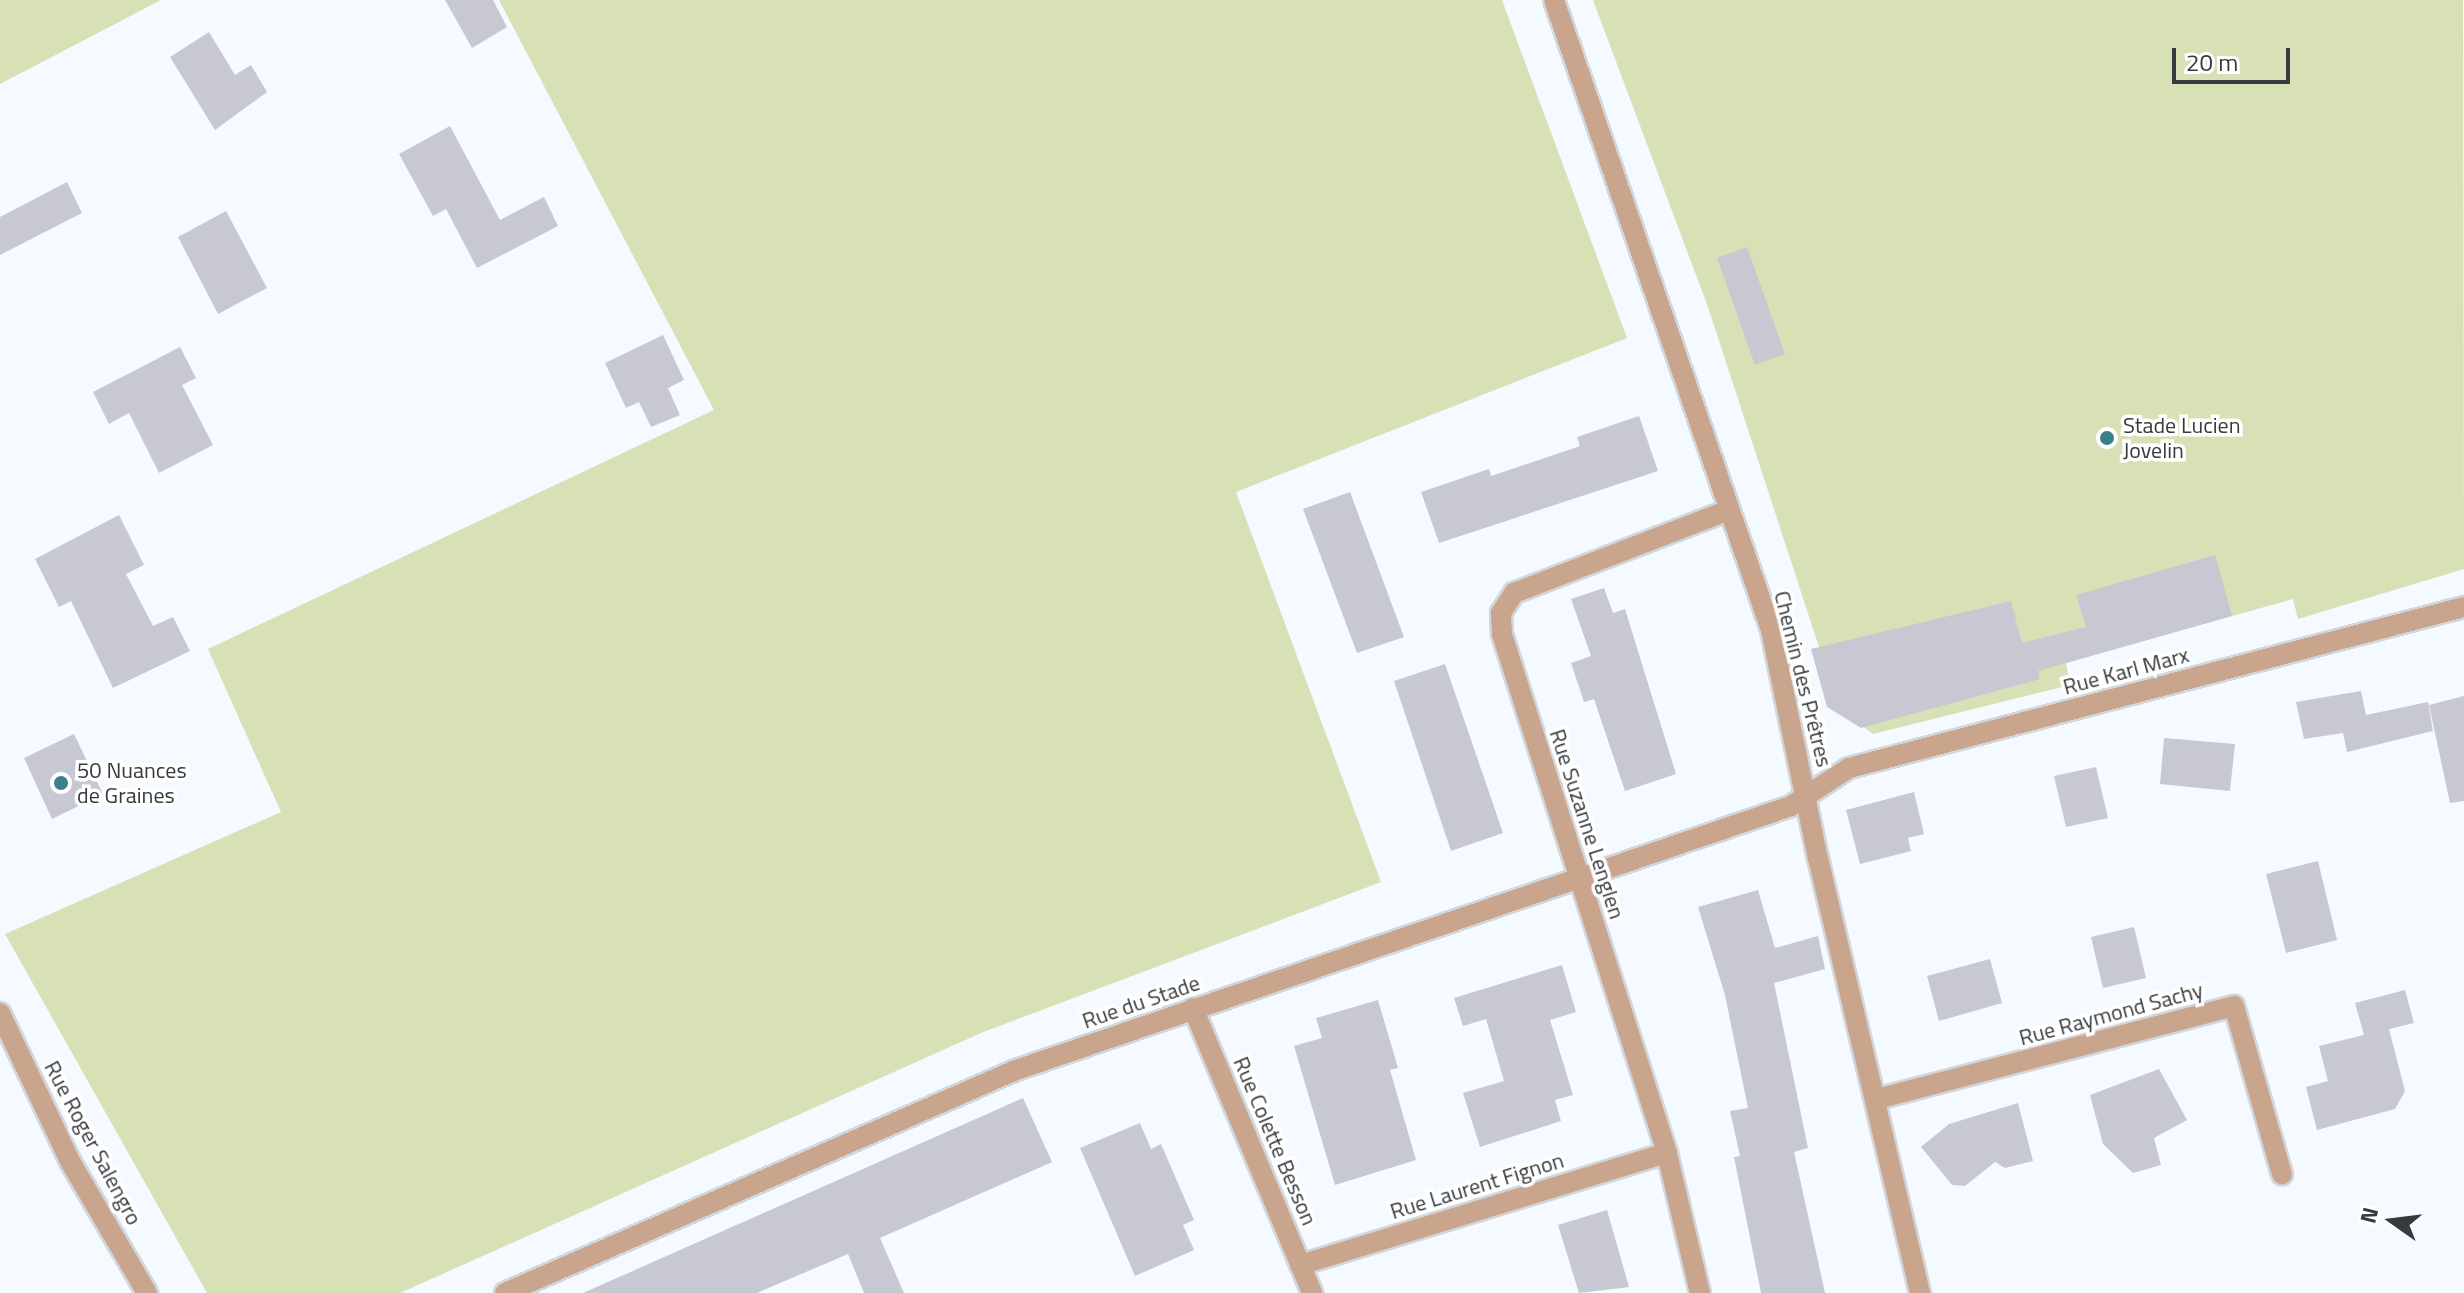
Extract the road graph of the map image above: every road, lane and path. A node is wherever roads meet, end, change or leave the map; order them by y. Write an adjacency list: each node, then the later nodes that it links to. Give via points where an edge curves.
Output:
1 (1554, 0): 2 (street, Chemin des Prêtres)
2 (1729, 510): 4 (street, Chemin des Prêtres, via 1771,630); 5 (street, Rue Suzanne Lenglen, via 1514,593 1501,613 1502,634)
3 (2464, 607): 4 (street, Rue Karl Marx, via 1849,768)
4 (1805, 792): 5 (street, Rue du Stade, via 1791,806); 8 (street, Chemin des Prêtres)
5 (1580, 880): 6 (street, Rue du Stade); 9 (street, Rue Suzanne Lenglen)
6 (1193, 1008): 11 (street, Rue Colette Besson); 13 (street, Rue du Stade, via 1016,1070)
7 (0, 1013): 12 (street, Rue Roger Salengro, via 71,1163)
8 (1877, 1099): 10 (street, Rue Raymond Sachy, via 2234,1006); 16 (street, Chemin des Prêtres)
9 (1667, 1153): 11 (street, Rue Laurent Fignon); 15 (street, Rue Suzanne Lenglen)
10 (2282, 1174)
11 (1300, 1265): 14 (street, Rue Colette Besson)
12 (147, 1293)
13 (505, 1293)
14 (1312, 1293)
15 (1700, 1293)
16 (1920, 1293)

